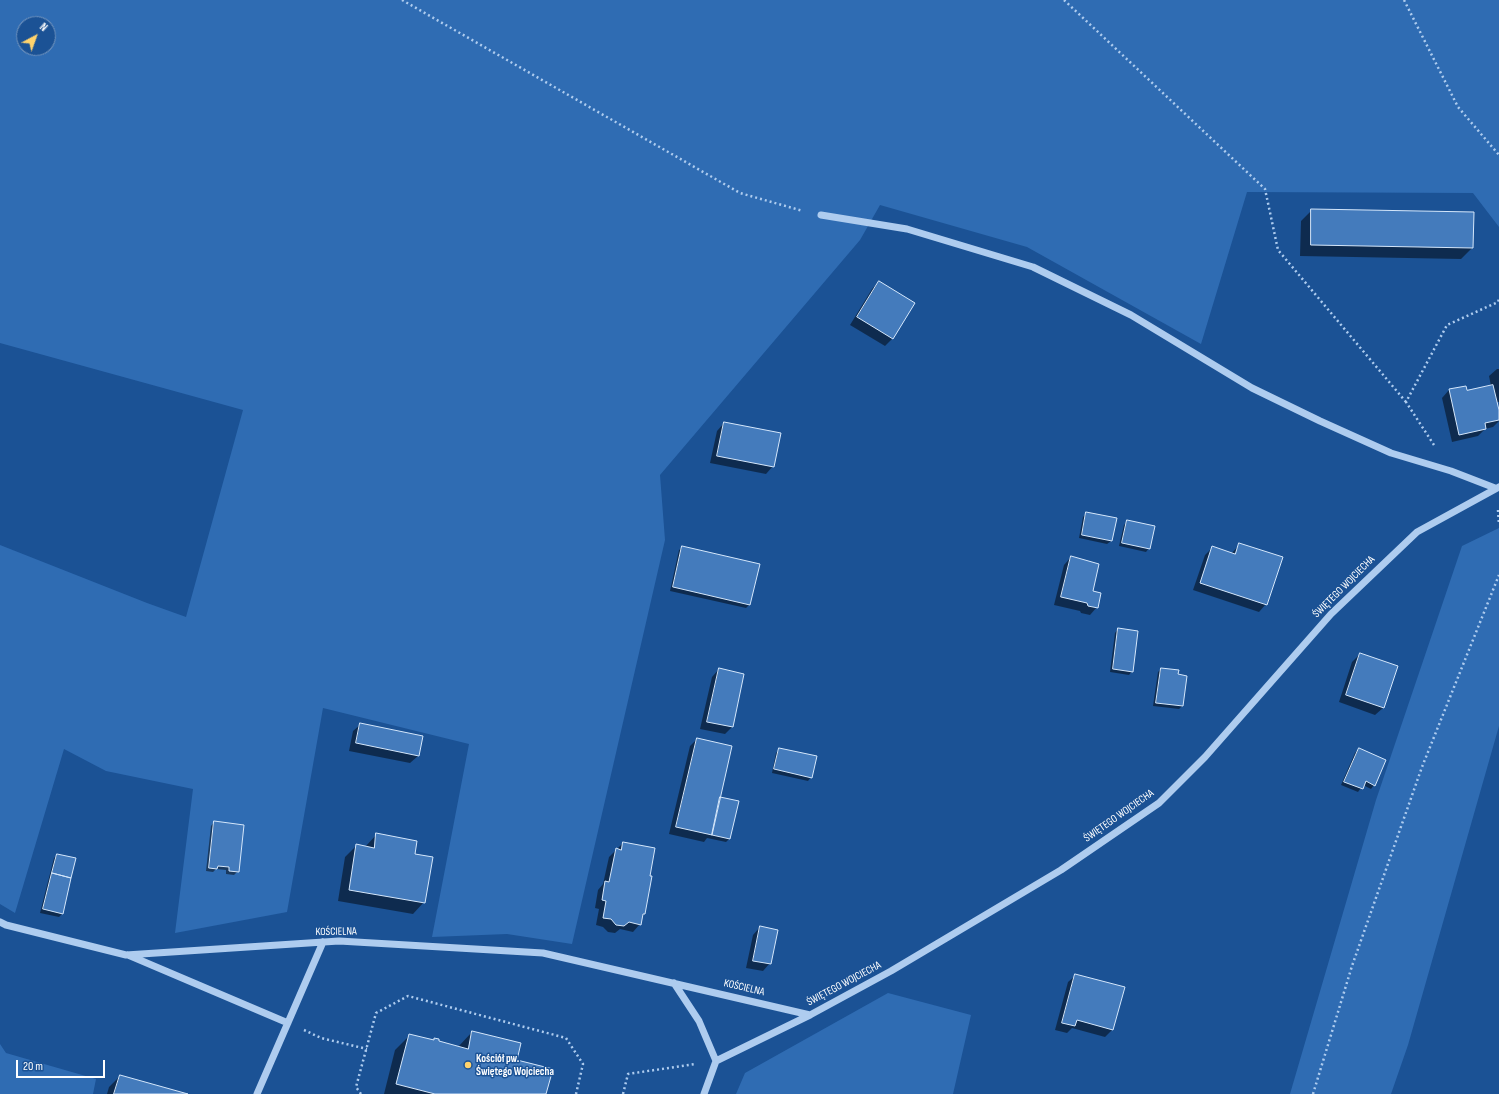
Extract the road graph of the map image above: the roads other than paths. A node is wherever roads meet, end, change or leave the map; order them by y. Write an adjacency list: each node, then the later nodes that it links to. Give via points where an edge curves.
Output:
1 (821, 215): 2 (street, via 907,229 1033,268 1131,316 1252,388 1320,421 1391,453)
2 (1497, 487): 7 (street, ŚWIĘTEGO WOJCIECHA, via 1417,532 1331,614 1205,757 1159,803 1061,870 891,971)
3 (0, 922): 5 (street, KOŚCIELNA)
4 (323, 942): 5 (street, KOŚCIELNA); 6 (street, KOŚCIELNA, via 543,952); 8 (street)
5 (126, 955): 8 (street)
6 (674, 983): 7 (street, KOŚCIELNA); 9 (street, via 699,1021)
7 (810, 1015): 9 (street, ŚWIĘTEGO WOJCIECHA)
8 (288, 1023): 10 (street)
9 (716, 1061): 11 (street)
10 (257, 1094)
11 (704, 1094)

